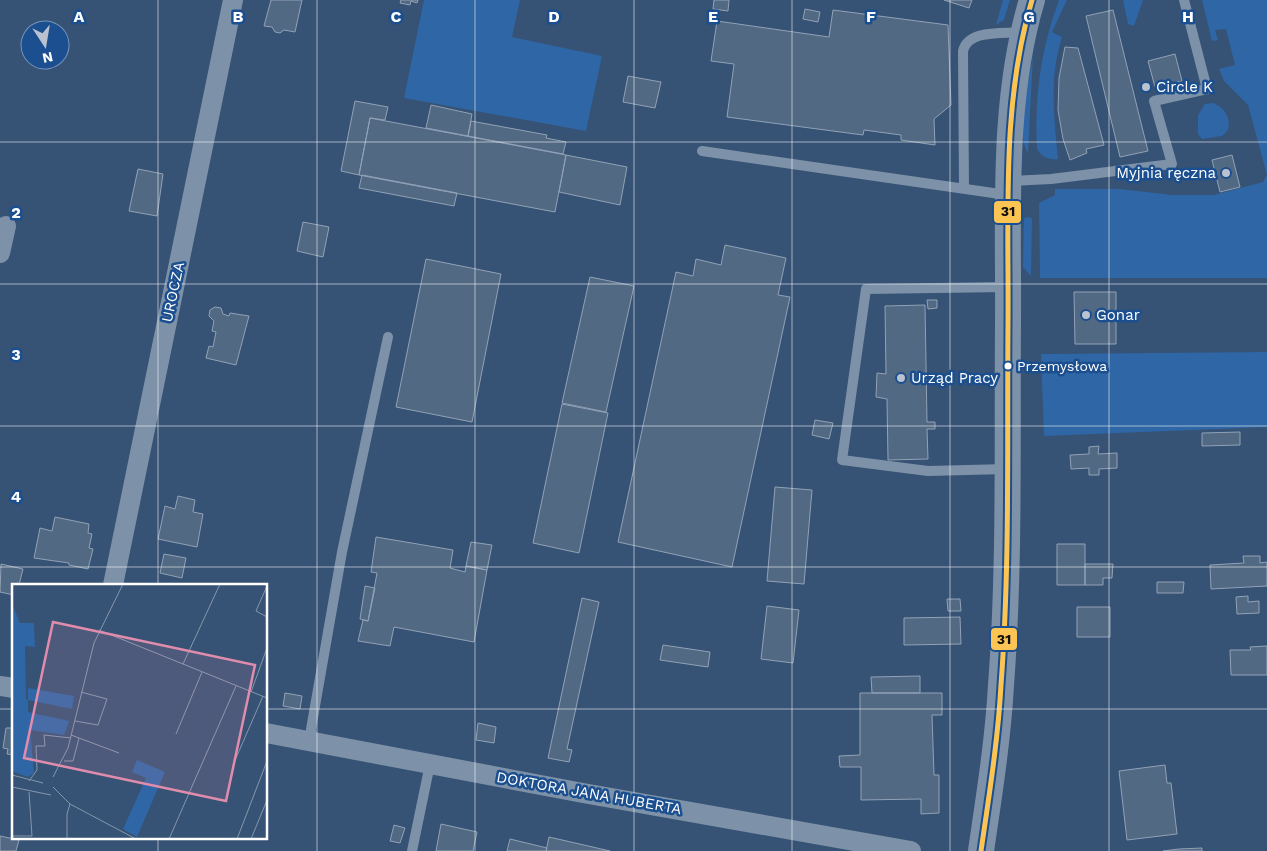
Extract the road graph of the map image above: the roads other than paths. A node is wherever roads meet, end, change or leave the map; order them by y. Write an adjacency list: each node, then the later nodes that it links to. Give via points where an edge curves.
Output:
1 (233, 0): 13 (street, UROCZA)
2 (1032, 0): 4 (street)
3 (1184, 0): 6 (lane, via 1208,88 1154,101 1172,164 1051,179)
4 (1023, 32): 6 (street, via 1012,114); 7 (lane, via 974,36 964,44)
5 (702, 151): 7 (lane)
6 (1010, 188): 7 (lane); 10 (street)
7 (964, 189)
8 (6, 226): 9 (street)
9 (0, 253)
10 (1009, 287): 12 (street); 12 (lane, via 866,289 842,460 928,470)
11 (388, 337): 15 (lane, via 342,552 311,729)
12 (1007, 469): 19 (street, via 1001,685)
13 (113, 584)
14 (268, 733): 15 (street, DOKTORA JANA HUBERTA)
15 (312, 742): 16 (street, DOKTORA JANA HUBERTA)
16 (430, 764): 17 (lane); 18 (street, DOKTORA JANA HUBERTA)
17 (412, 851)
18 (911, 851)
19 (981, 851)

